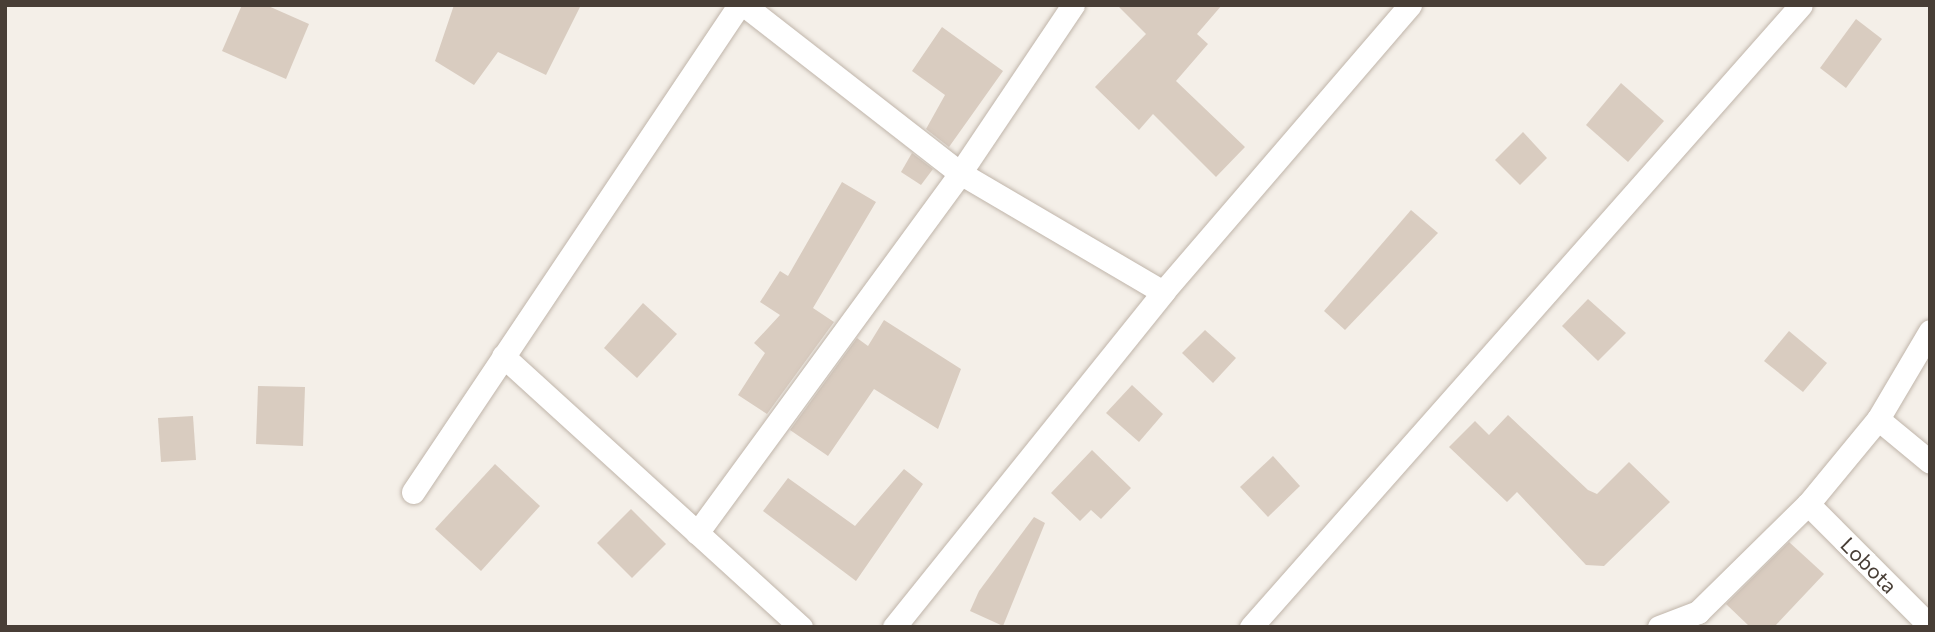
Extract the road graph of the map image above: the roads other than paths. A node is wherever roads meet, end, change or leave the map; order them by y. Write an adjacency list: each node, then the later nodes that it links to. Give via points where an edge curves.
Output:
1 (742, 5): 5 (lane); 8 (lane)
2 (1073, 5): 5 (lane)
3 (1410, 5): 6 (lane)
4 (1801, 5): 17 (lane)
5 (960, 173): 6 (lane); 13 (lane)
6 (1163, 292): 16 (lane)
7 (1930, 331): 9 (lane)
8 (503, 356): 11 (lane); 13 (lane)
9 (1878, 419): 10 (lane); 12 (lane)
10 (1930, 462)
11 (414, 492)
12 (1808, 504): 15 (lane, Lobota); 18 (lane, via 1698,612)
13 (698, 533): 14 (lane)
14 (790, 624)
15 (1930, 626)
16 (894, 627)
17 (1251, 627)
18 (1659, 627)

